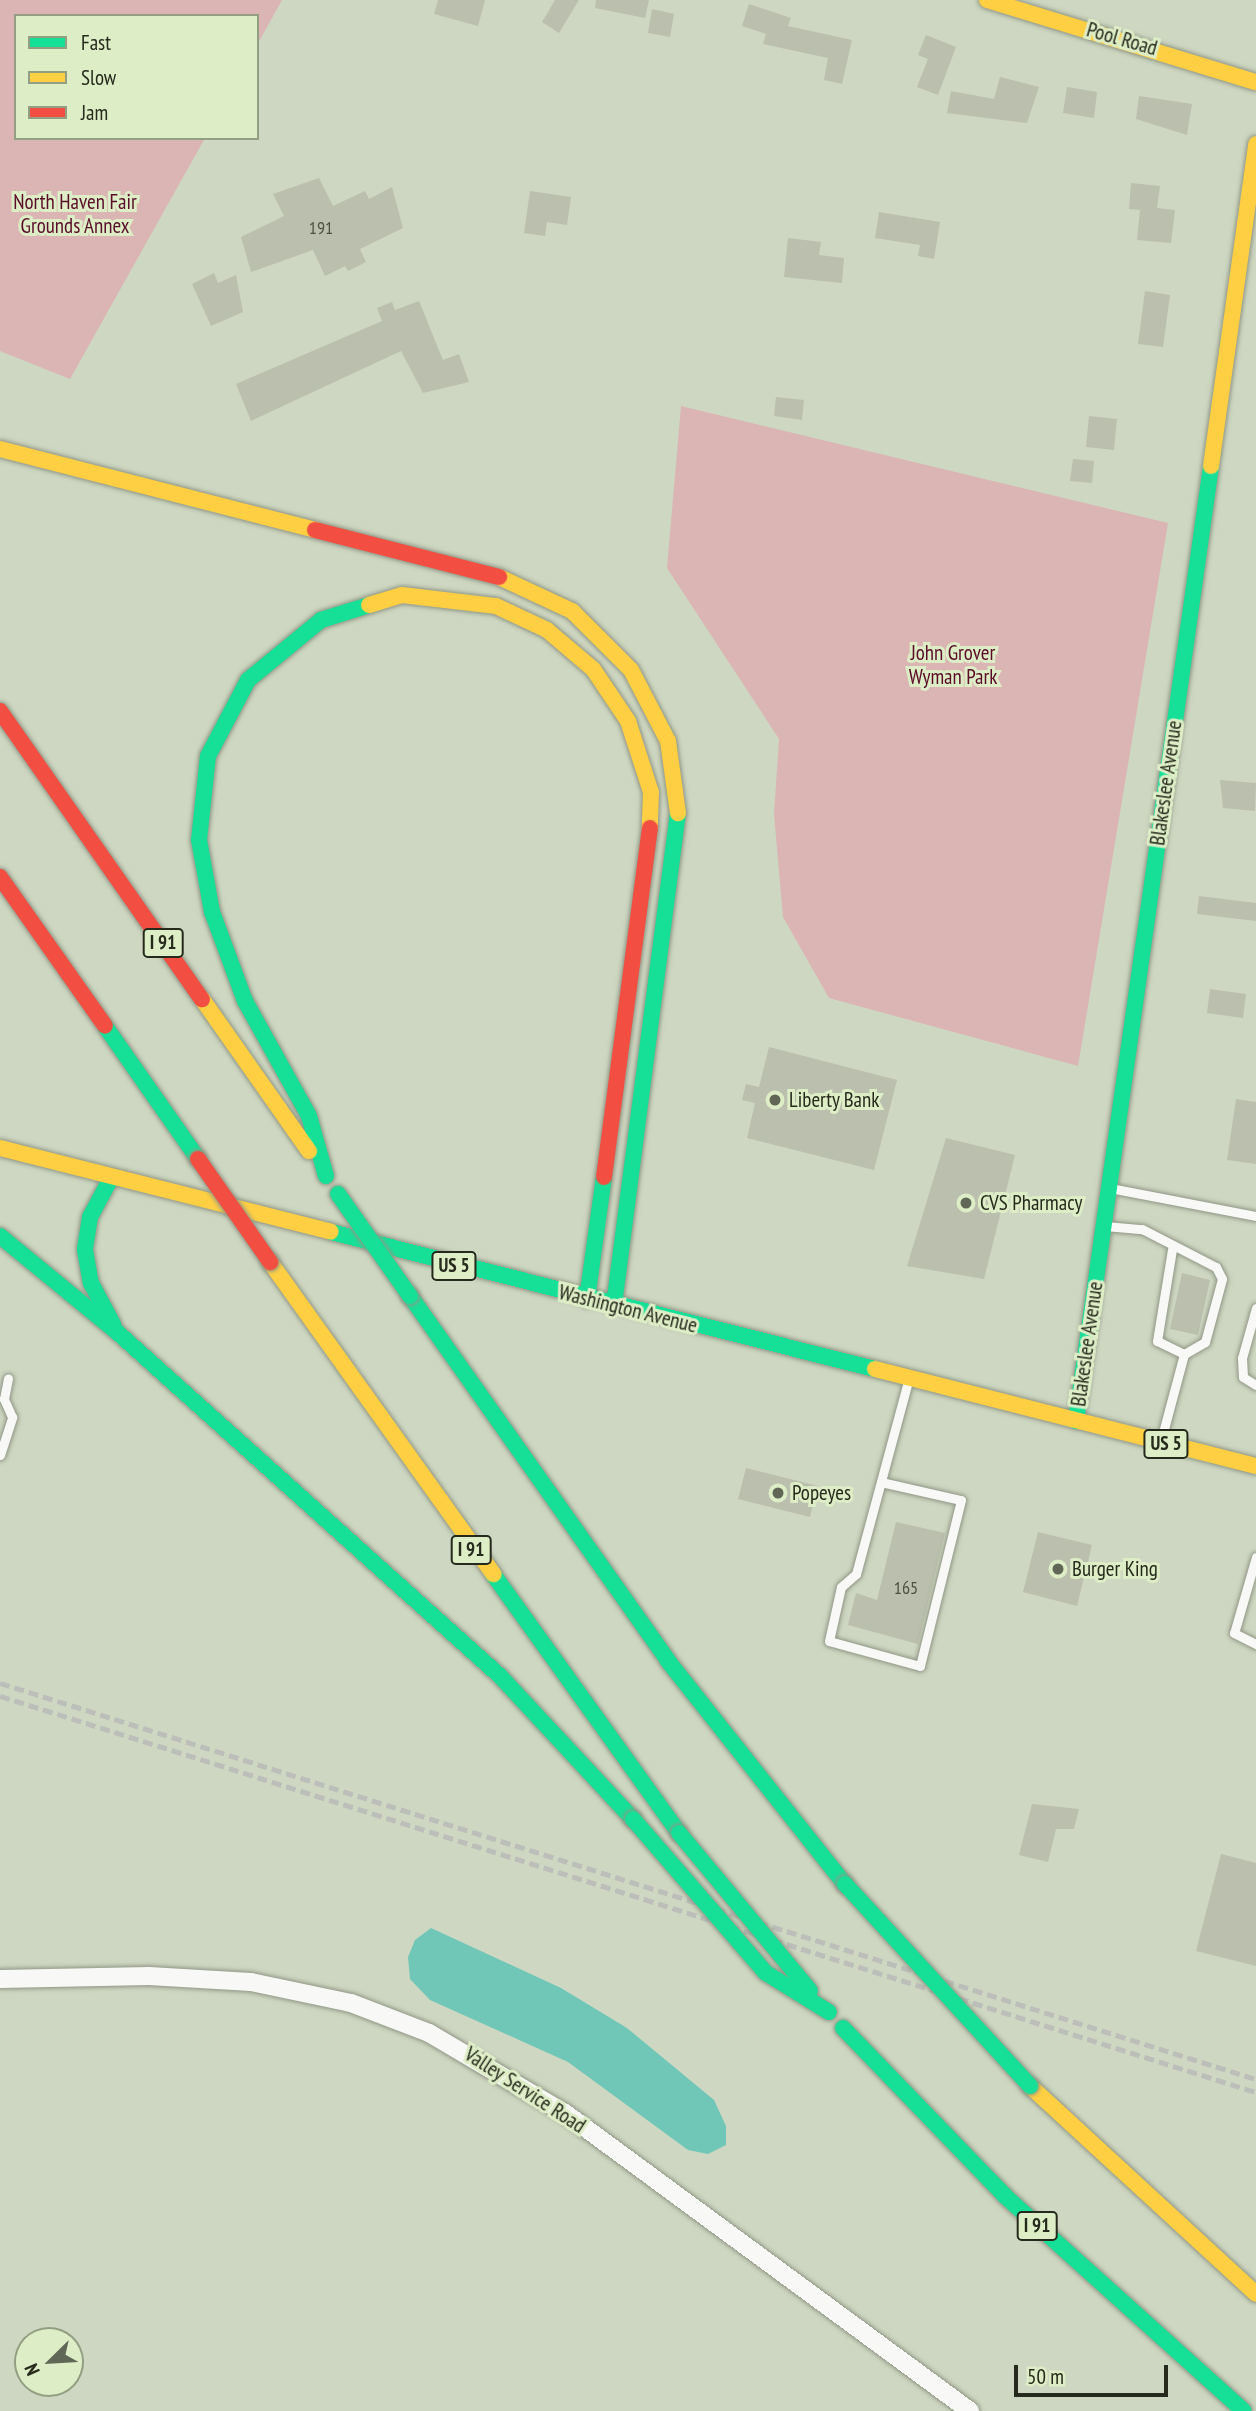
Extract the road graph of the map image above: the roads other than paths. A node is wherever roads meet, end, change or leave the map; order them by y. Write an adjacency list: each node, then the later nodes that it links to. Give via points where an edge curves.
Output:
1 (987, 0): 2 (main road, Pool Road)
2 (1256, 82)
3 (1256, 144): 10 (main road, Blakeslee Avenue)
4 (0, 449): 16 (main road, via 508,579 572,611 631,670 668,741 680,827)
5 (0, 711): 8 (main road, I 91)
6 (0, 877): 32 (main road, I 91, bridge, via 679,1833)
7 (0, 1148): 9 (main road, Washington Avenue / US 5)
8 (326, 1176): 15 (main road, via 309,1116 245,1001 212,912 200,841 208,756 248,680 321,620 402,595 496,606 547,630 593,669 628,720 651,792 648,867); 33 (main road, I 91, bridge, via 668,1661 845,1884 1030,2086)
9 (111, 1178): 15 (main road, Washington Avenue / US 5); 18 (main road, via 90,1217 85,1250 91,1283)
10 (1109, 1187): 11 (lane); 12 (main road, Blakeslee Avenue)
11 (1256, 1216)
12 (1104, 1225): 14 (lane, via 1142,1229); 24 (main road, Blakeslee Avenue)
13 (0, 1236): 18 (main road)
14 (1172, 1249): 19 (lane, via 1157,1340); 19 (lane, via 1206,1260 1222,1279 1206,1342)
15 (587, 1298): 16 (main road, Washington Avenue / US 5)
16 (614, 1305): 21 (main road, Washington Avenue / US 5)
17 (1256, 1308): 22 (lane, via 1242,1359 1243,1377)
18 (117, 1332): 32 (main road, bridge, via 500,1676 633,1819 765,1973)
19 (1184, 1354): 25 (lane)
20 (8, 1378): 23 (lane)
21 (909, 1379): 24 (main road, Washington Avenue / US 5); 28 (lane)
22 (1256, 1385)
23 (2, 1401): 26 (lane, via 12,1417)
24 (1076, 1421): 25 (main road, Washington Avenue / US 5)
25 (1161, 1442): 27 (main road, Washington Avenue / US 5)
26 (0, 1455)
27 (1256, 1466)
28 (881, 1482): 28 (lane, via 856,1574 841,1587 829,1641 920,1666 961,1500)
29 (1256, 1557): 30 (lane, via 1234,1633)
30 (1256, 1644)
31 (0, 1979): 34 (street, Valley Service Road, via 149,1976 251,1982 351,2003 429,2033 565,2113)
32 (829, 2012): 35 (main road, I 91, via 1005,2196)
33 (1256, 2294)
34 (970, 2411)
35 (1244, 2411)

